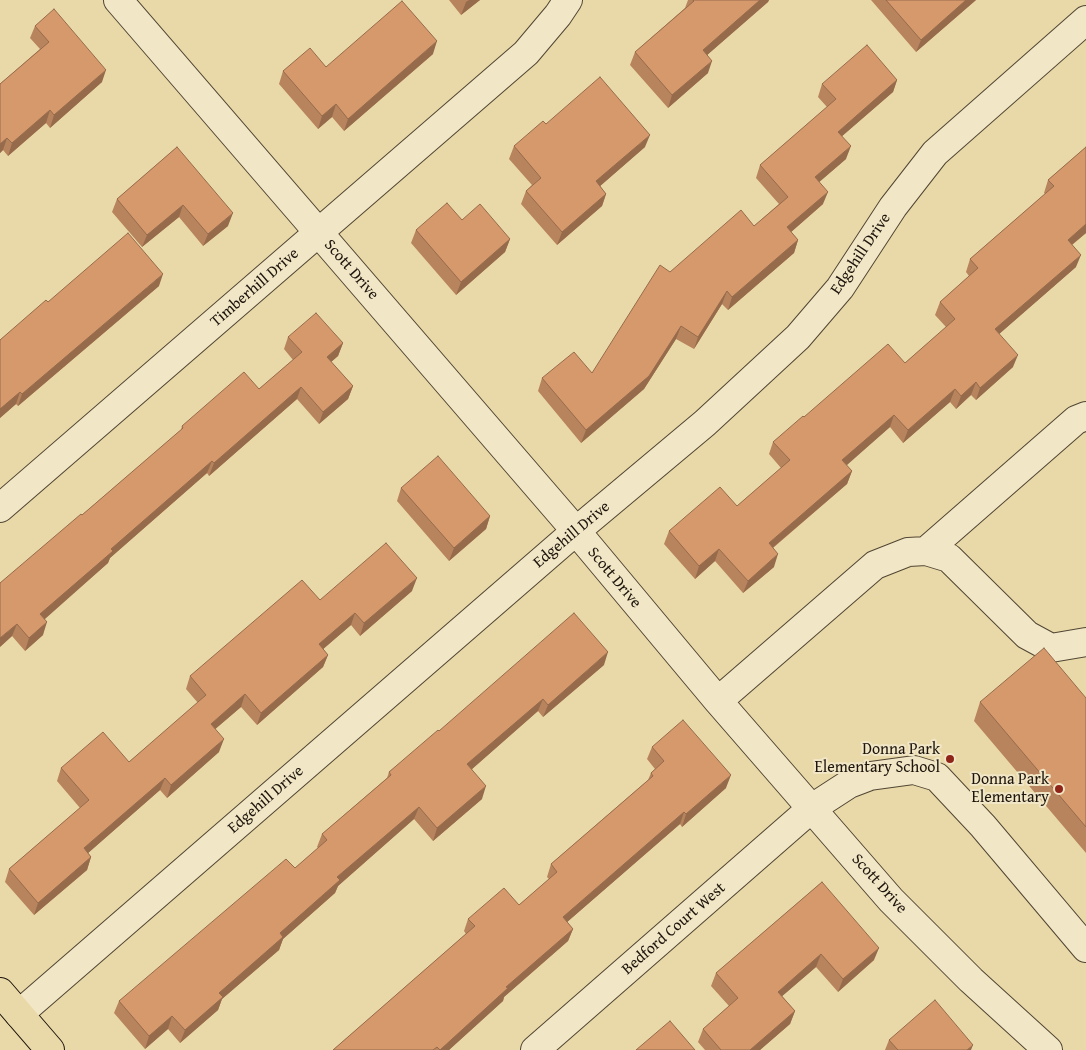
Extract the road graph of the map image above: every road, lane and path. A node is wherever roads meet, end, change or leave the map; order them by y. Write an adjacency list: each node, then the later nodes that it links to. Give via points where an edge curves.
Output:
1 (118, 0): 4 (street, Scott Drive)
2 (568, 0): 4 (street, Timberhill Drive, via 526,53)
3 (1086, 20): 7 (street, Edgehill Drive, via 935,153 893,207 840,288 798,337 706,423)
4 (320, 233): 6 (street, Timberhill Drive); 7 (street, Scott Drive)
5 (1086, 416): 8 (street, via 1076,420)
6 (0, 508)
7 (576, 532): 10 (street, Scott Drive); 14 (street, Edgehill Drive)
8 (926, 551): 9 (street, via 949,558 1027,635 1051,648); 10 (street, via 908,552 876,565)
9 (1086, 642)
10 (718, 702): 11 (street, Scott Drive)
11 (812, 808): 12 (street, Bedford Court West, via 849,784 870,776 914,770 936,777 983,826); 16 (street, Bedford Court West); 17 (street, Scott Drive, via 891,900 971,980)
12 (1086, 948)
13 (0, 992): 14 (main road)
14 (19, 1014): 15 (main road)
15 (50, 1050)
16 (535, 1050)
17 (1048, 1050)

